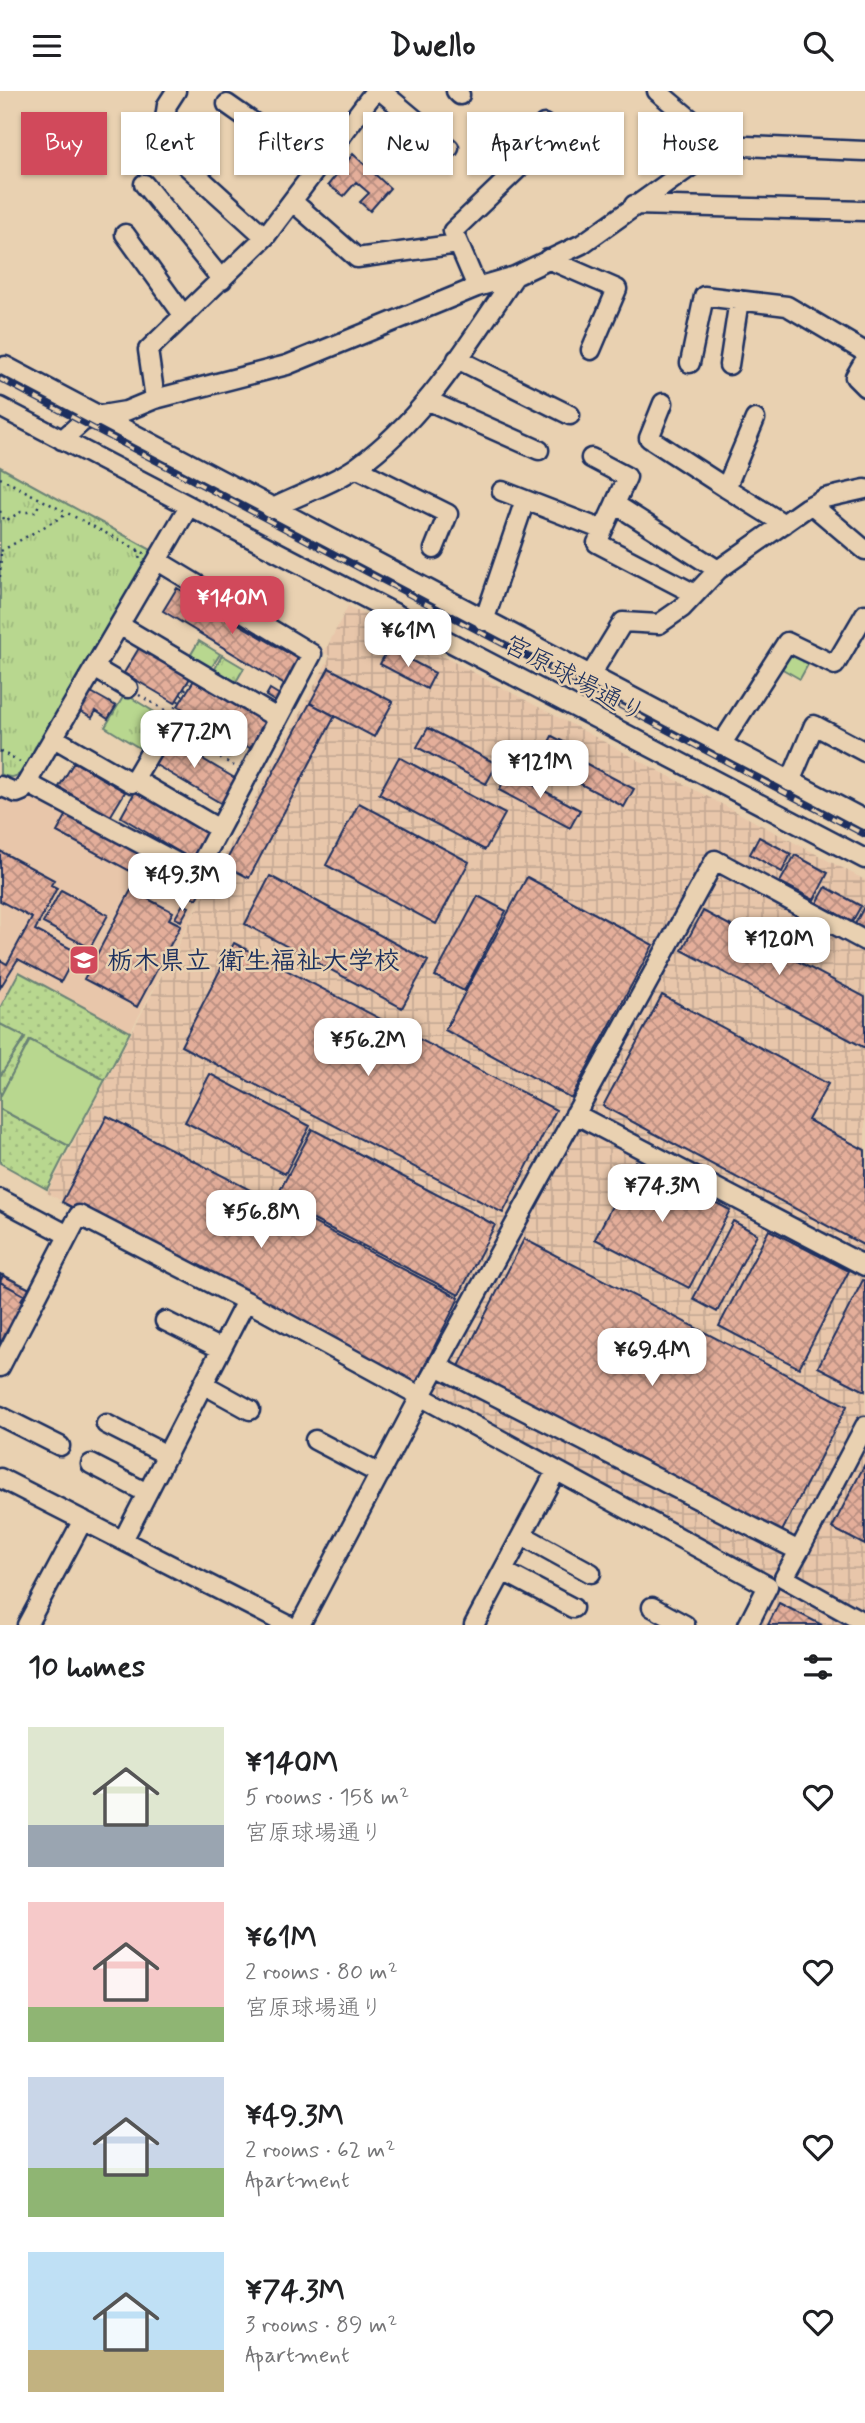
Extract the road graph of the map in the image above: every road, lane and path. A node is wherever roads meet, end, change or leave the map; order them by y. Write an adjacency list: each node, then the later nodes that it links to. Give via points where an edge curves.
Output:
1 (176, 91): 5 (street)
2 (378, 91): 7 (street); 9 (street)
3 (657, 91): 8 (street)
4 (226, 104): 6 (street)
5 (166, 112)
6 (238, 112)
7 (404, 112)
8 (682, 112)
9 (349, 127)
10 (743, 146): 11 (street)
11 (865, 151)
12 (197, 175): 21 (street)
13 (311, 175): 17 (street)
14 (511, 175): 22 (street, via 453,231)
15 (678, 175): 18 (street)
16 (144, 184): 25 (street)
17 (292, 201): 21 (street); 22 (street, via 356,258)
18 (634, 205): 19 (street); 23 (street, via 582,244)
19 (865, 211)
20 (125, 234): 28 (street)
21 (265, 237): 25 (street)
22 (458, 244): 26 (street)
23 (548, 260): 24 (street); 29 (street, via 617,289)
24 (515, 277): 26 (street); 31 (street)
25 (222, 280): 28 (street)
26 (477, 288): 37 (street, via 287,365)
27 (739, 300): 30 (street, via 787,306); 33 (street, via 704,296); 34 (street)
28 (184, 316): 37 (street, via 148,350)
29 (591, 350)
30 (865, 352)
31 (457, 359): 38 (street); 41 (street)
32 (865, 360): 36 (street, via 855,377)
33 (691, 363)
34 (729, 365)
35 (5, 366): 42 (street)
36 (865, 387)
37 (155, 399): 42 (street, via 126,411)
38 (429, 401): 45 (street); 47 (street)
39 (663, 403): 49 (street, via 649,438)
40 (0, 407): 44 (street, 宮原球場通り)
41 (570, 415)
42 (96, 416): 44 (street); 57 (street)
43 (755, 419): 49 (street)
44 (62, 440): 56 (street, 宮原球場通り)
45 (539, 450)
46 (591, 458): 54 (street, via 627,477)
47 (356, 468): 57 (street); 62 (street, via 448,514)
48 (0, 478): 53 (path)
49 (726, 488): 60 (street)
50 (865, 489): 55 (street)
51 (502, 491): 52 (street)
52 (525, 500): 61 (street); 70 (street)
53 (40, 501): 58 (path, via 36,512 21,512 5,521); 59 (path)
54 (615, 504): 61 (street); 66 (street)
55 (812, 505): 60 (street); 64 (street)
56 (189, 506): 65 (street); 89 (street, 宮原球場通り)
57 (271, 509): 70 (street)
58 (0, 511)
59 (66, 515): 63 (path); 65 (path)
60 (784, 524): 66 (street)
61 (603, 530): 68 (street, via 597,543)
62 (434, 549)
63 (0, 550): 67 (path)
64 (865, 550)
65 (158, 561): 71 (street); 76 (street, via 312,654)
66 (718, 571): 68 (street)
67 (0, 577)
68 (693, 593): 74 (street, via 682,608 659,624 623,622)
69 (864, 614): 79 (street, via 835,665 787,642)
70 (484, 621): 74 (street)
71 (121, 626): 72 (street); 73 (street)
72 (96, 669): 75 (street); 78 (street)
73 (196, 670): 76 (street); 77 (path)
74 (590, 676): 79 (street)
75 (128, 688): 77 (path)
76 (277, 718): 82 (street)
77 (169, 719): 82 (path, via 184,722 178,732); 84 (street)
78 (54, 738): 83 (street); 84 (street, via 132,783)
79 (721, 745): 85 (street)
80 (0, 751): 83 (path)
81 (865, 753): 85 (street, via 814,725)
82 (244, 772): 88 (street)
83 (31, 777): 86 (street, via 19,793); 88 (street, via 196,873)
84 (134, 779): 88 (street)
85 (790, 782): 87 (street)
86 (0, 786)
87 (865, 820)
88 (219, 829)
89 (865, 859)
90 (865, 941): 91 (street, via 715,860)
91 (575, 1114): 94 (street); 99 (street)
92 (2, 1203): 93 (street)
93 (68, 1235): 95 (street, via 79,1215); 97 (street)
94 (865, 1266)
95 (246, 1301): 98 (street); 102 (street)
96 (165, 1321): 98 (street)
97 (7, 1338): 100 (street)
98 (221, 1349): 101 (street)
99 (437, 1366): 102 (street); 118 (street)
100 (0, 1367)
101 (203, 1384): 103 (street); 109 (street)
102 (420, 1397): 111 (street); 112 (street)
103 (250, 1410)
104 (0, 1416): 108 (street)
105 (106, 1424): 109 (street)
106 (865, 1426): 118 (street)
107 (315, 1440): 112 (street)
108 (60, 1446)
109 (167, 1454): 114 (street)
110 (91, 1464): 114 (street)
111 (556, 1471): 116 (street); 129 (street, via 768,1586)
112 (380, 1473): 126 (street)
113 (0, 1478): 115 (street)
114 (147, 1493): 117 (street)
115 (83, 1520): 117 (street); 124 (street)
116 (522, 1535): 119 (street); 120 (street)
117 (122, 1540): 125 (street)
118 (799, 1551): 123 (street, via 784,1578)
119 (503, 1571): 122 (street); 127 (street)
120 (591, 1573)
121 (652, 1607): 128 (street)
122 (573, 1608)
123 (865, 1623)
124 (31, 1624)
125 (288, 1625)
126 (300, 1625)
127 (474, 1625)
128 (685, 1625)
129 (748, 1625)

